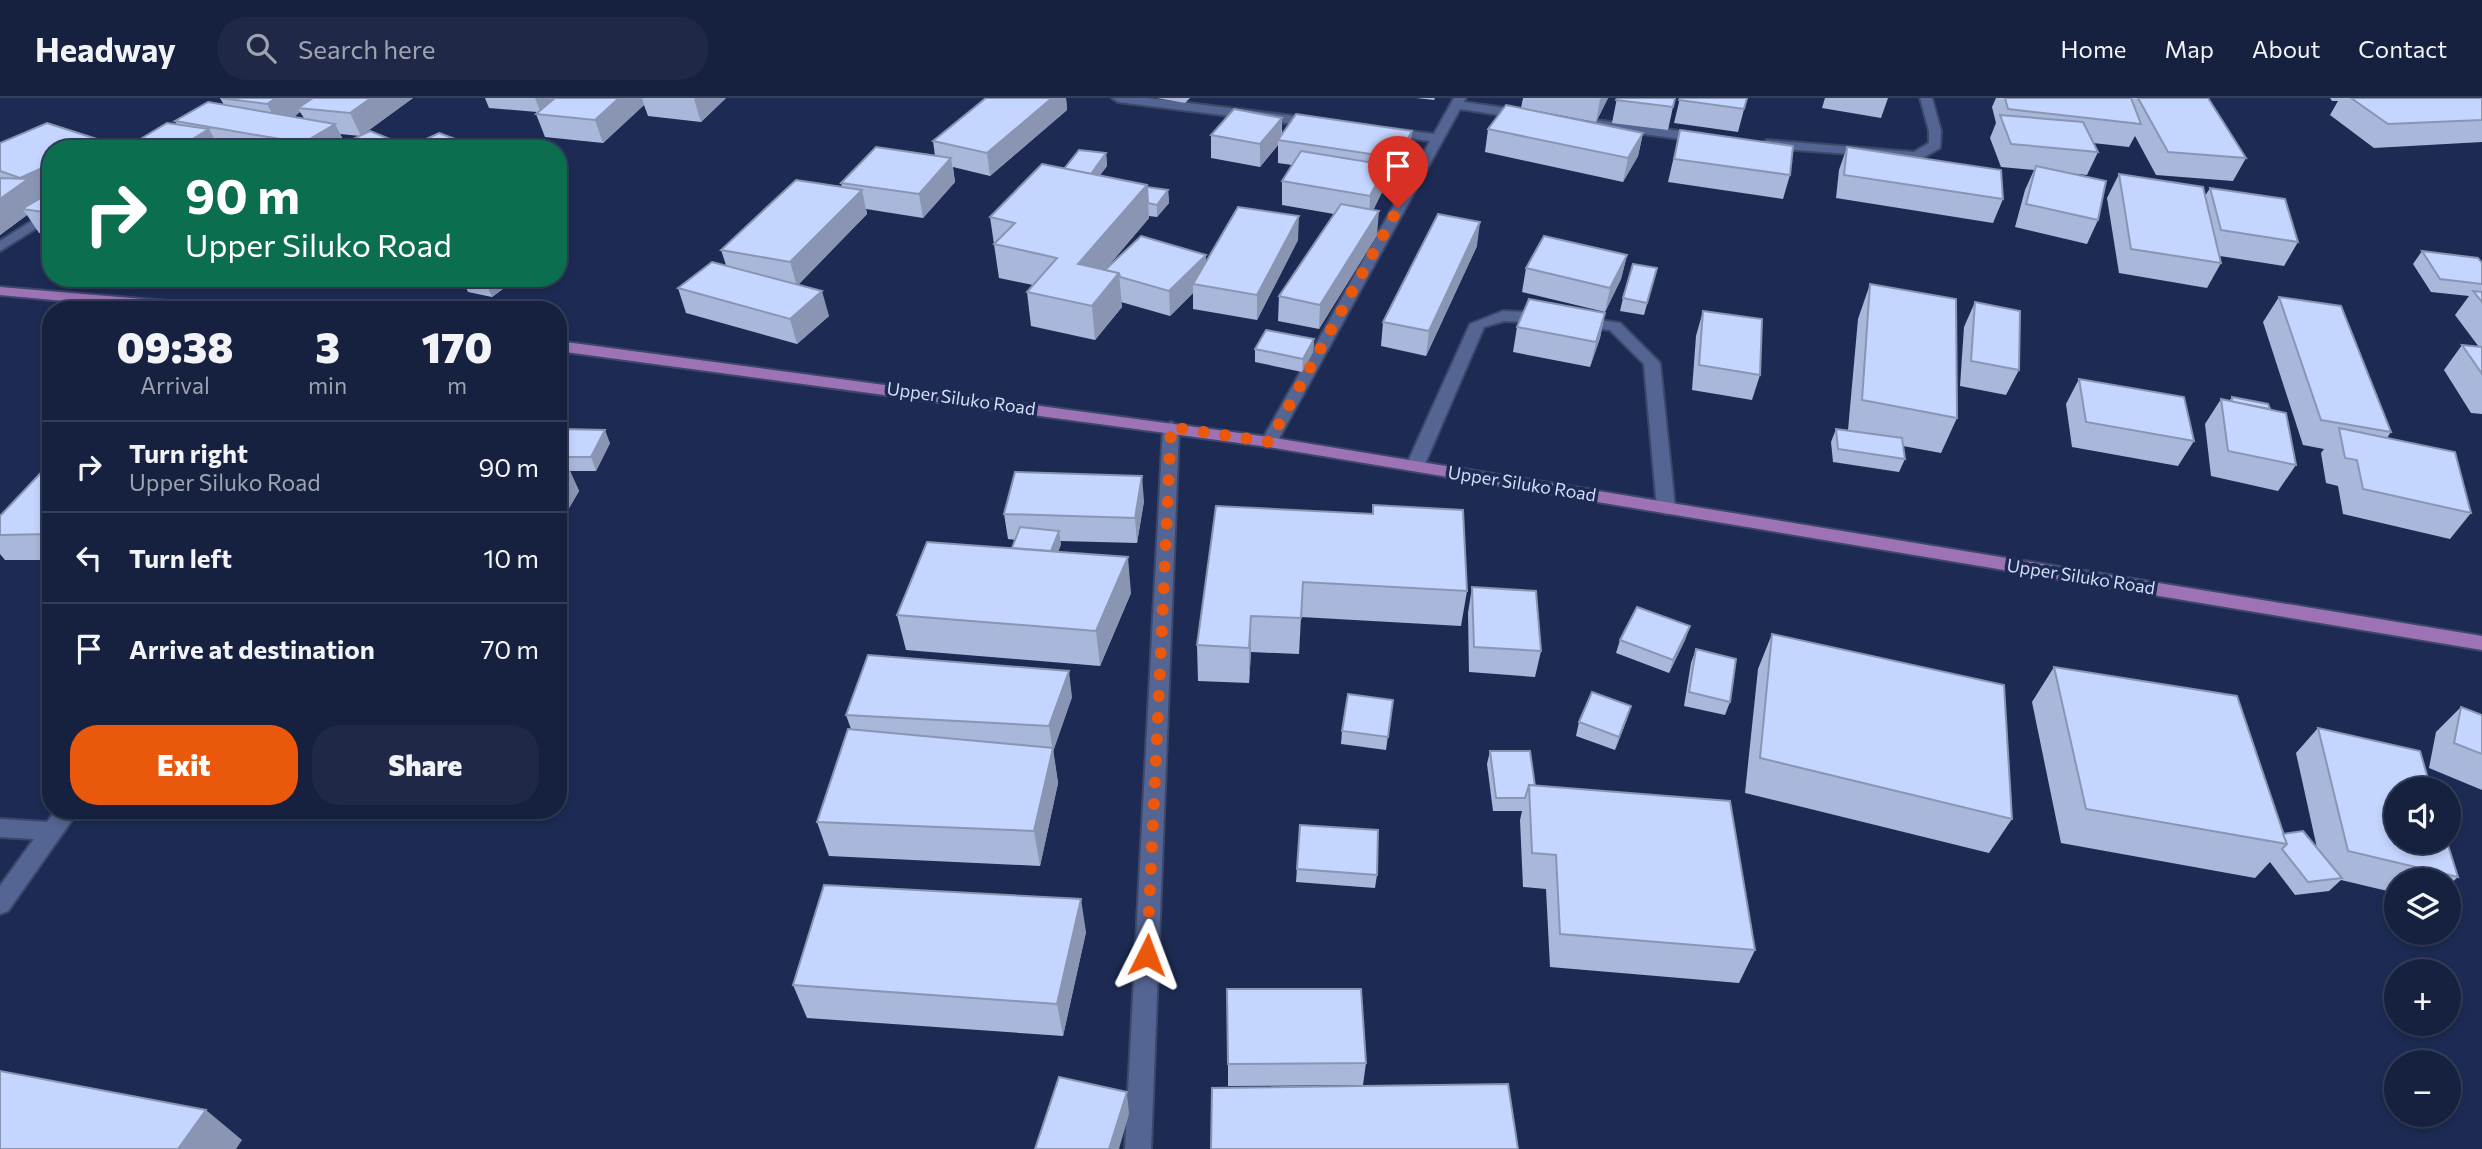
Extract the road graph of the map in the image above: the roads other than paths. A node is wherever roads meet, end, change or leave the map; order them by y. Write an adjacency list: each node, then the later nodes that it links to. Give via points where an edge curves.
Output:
1 (1118, 98): 6 (street)
2 (1926, 98): 10 (street, via 1935,145 1916,156)
3 (1458, 102): 4 (street); 8 (street)
4 (1536, 116)
5 (1563, 120): 9 (street)
6 (1326, 124)
7 (1368, 130): 8 (street)
8 (1437, 138): 17 (street)
9 (1712, 139)
10 (1752, 143)
11 (42, 220): 12 (street)
12 (0, 247)
13 (0, 291): 14 (main road)
14 (113, 301)
15 (567, 346): 16 (main road, Upper Siluko Road)
16 (1171, 427): 17 (main road, Upper Siluko Road); 25 (street)
17 (1269, 442): 18 (main road, Upper Siluko Road)
18 (1415, 466): 19 (main road, Upper Siluko Road); 19 (street, via 1478,324 1503,316 1525,316 1615,326 1652,363)
19 (1666, 508): 20 (main road, Upper Siluko Road)
20 (2482, 643)
21 (61, 819): 23 (street)
22 (0, 828): 23 (street)
23 (52, 831): 24 (street)
24 (0, 904)
25 (1138, 1149)

